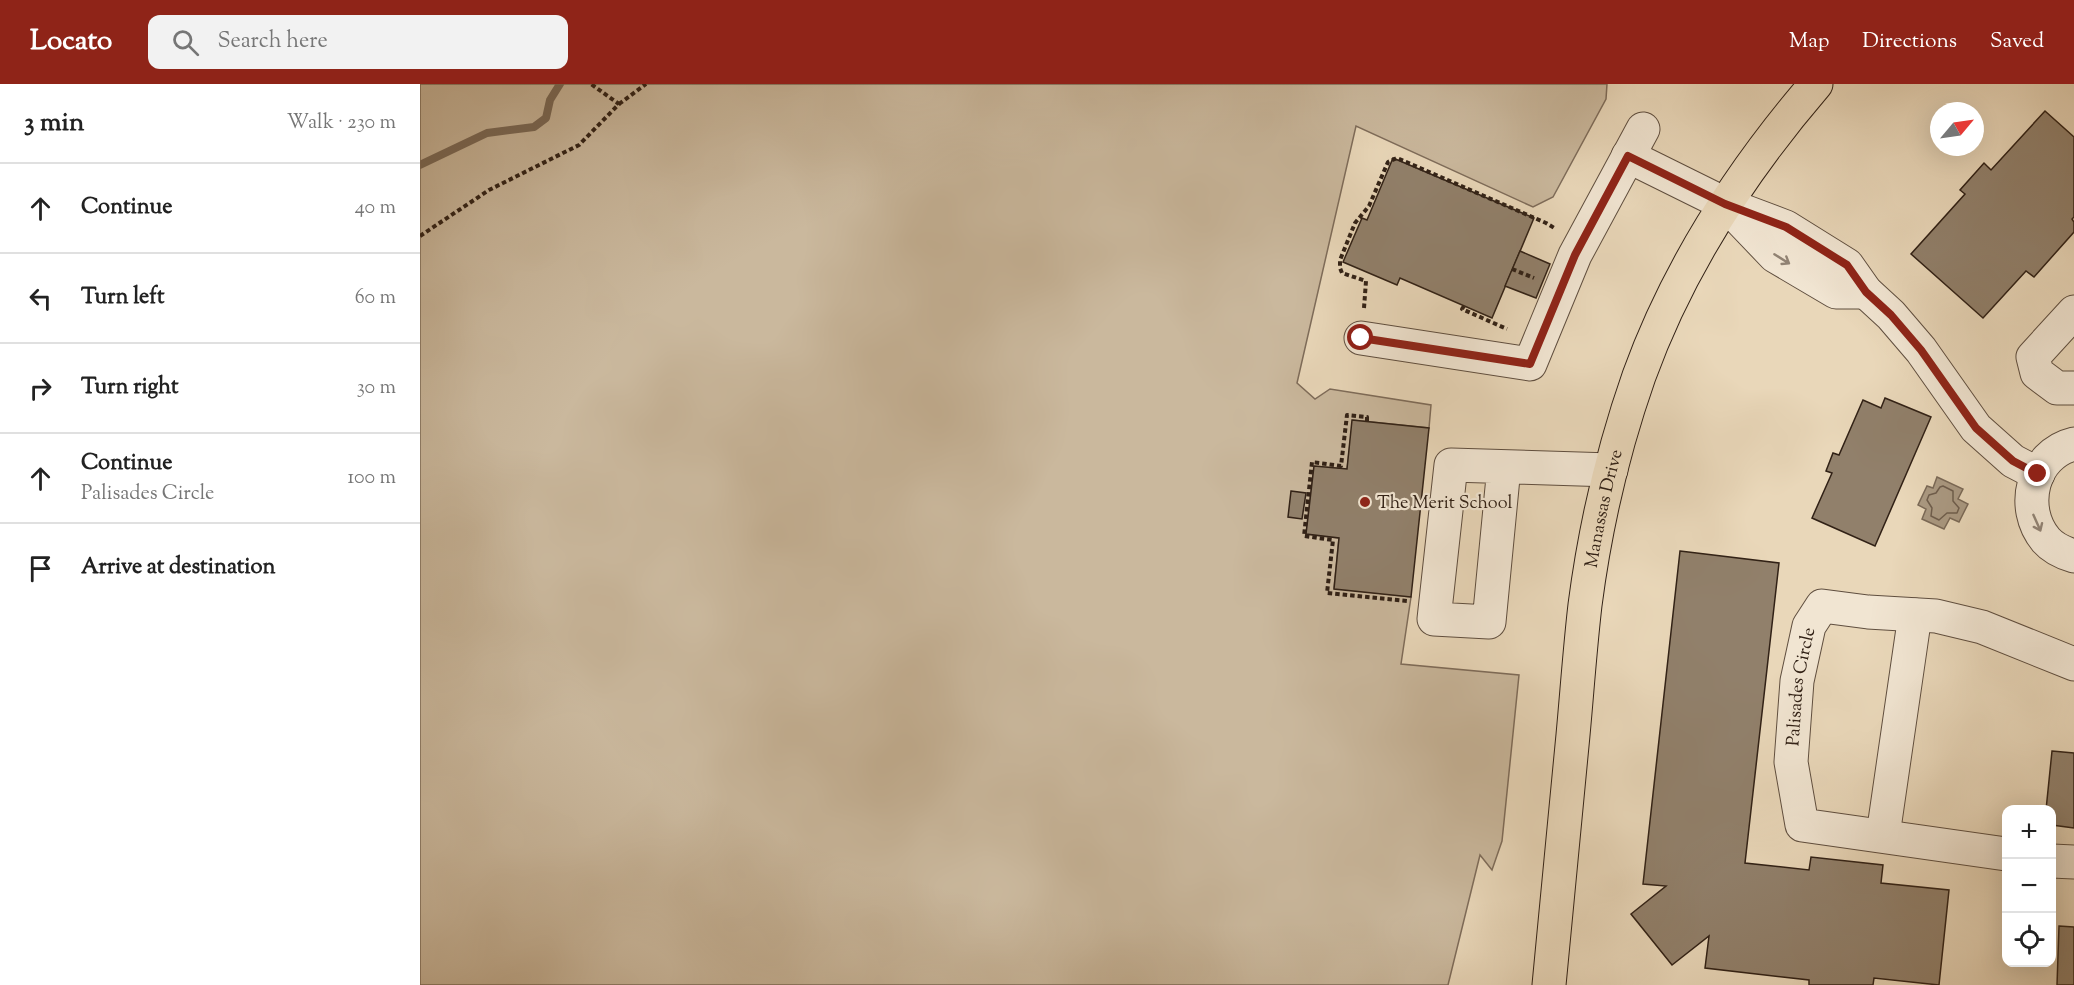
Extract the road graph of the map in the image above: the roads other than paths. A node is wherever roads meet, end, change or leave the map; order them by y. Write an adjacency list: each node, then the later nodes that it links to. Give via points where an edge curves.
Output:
1 (1816, 84): 2 (main road, Manassas Drive)
2 (1725, 204): 4 (street, via 1636,143 1575,255 1530,364); 8 (main road, Manassas Drive, via 1662,322 1640,374); 9 (street, via 1786,227 1847,265 1866,292 1904,329 1976,428 2013,461)
3 (2074, 312): 5 (street, via 2033,357 2037,373 2057,388)
4 (1361, 338)
5 (2074, 388)
6 (2074, 444): 9 (street, via 2052,455)
7 (1504, 467): 7 (street, via 1451,465 1434,618 1489,622); 8 (street)
8 (1611, 470): 17 (main road, Manassas Drive, via 1585,606)
9 (2038, 474): 10 (street, one-way to 10, via 2032,487 2031,506 2036,524 2046,540)
10 (2074, 556)
11 (1915, 615): 12 (street, Palisades Circle, via 1982,627); 13 (street); 13 (street, Palisades Circle, via 1822,606 1809,626 1797,681 1791,762 1802,825)
12 (2074, 664)
13 (1883, 835): 14 (street, Palisades Circle)
14 (2002, 853)
15 (2056, 861): 16 (street)
16 (2074, 862)
17 (1549, 985)

